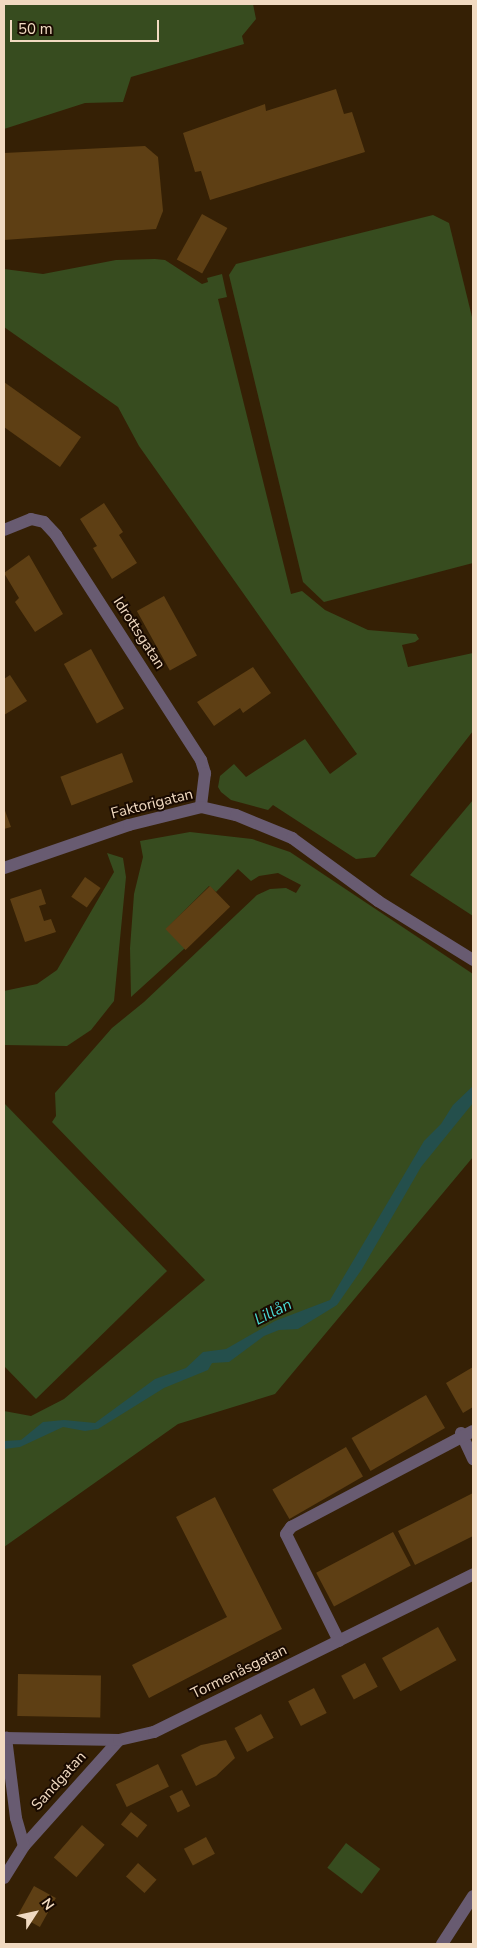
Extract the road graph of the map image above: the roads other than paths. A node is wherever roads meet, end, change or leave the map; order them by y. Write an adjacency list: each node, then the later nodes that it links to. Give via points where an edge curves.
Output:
1 (4, 530): 2 (street, Idrottsgatan, via 31,519 44,522 56,535 201,760 205,773)
2 (200, 807): 3 (street, Faktorigatan, via 129,825); 4 (street, Faktorigatan, via 236,815 292,838 378,900)
3 (4, 868)
4 (473, 960)
5 (466, 1433): 6 (street); 8 (street, via 291,1527 286,1534)
6 (473, 1459)
7 (473, 1574): 8 (street, Tormenåsgatan)
8 (339, 1641): 10 (street, Tormenåsgatan, via 154,1732)
9 (5, 1738): 10 (street, Tormenåsgatan); 11 (street, Sandgatan, via 16,1818)
10 (120, 1740): 11 (street, Sandgatan)
11 (24, 1846): 12 (street, Sandgatan)
12 (8, 1861): 13 (street, Sandgatan)
13 (4, 1878)
14 (473, 1896): 15 (street)
15 (442, 1944)

